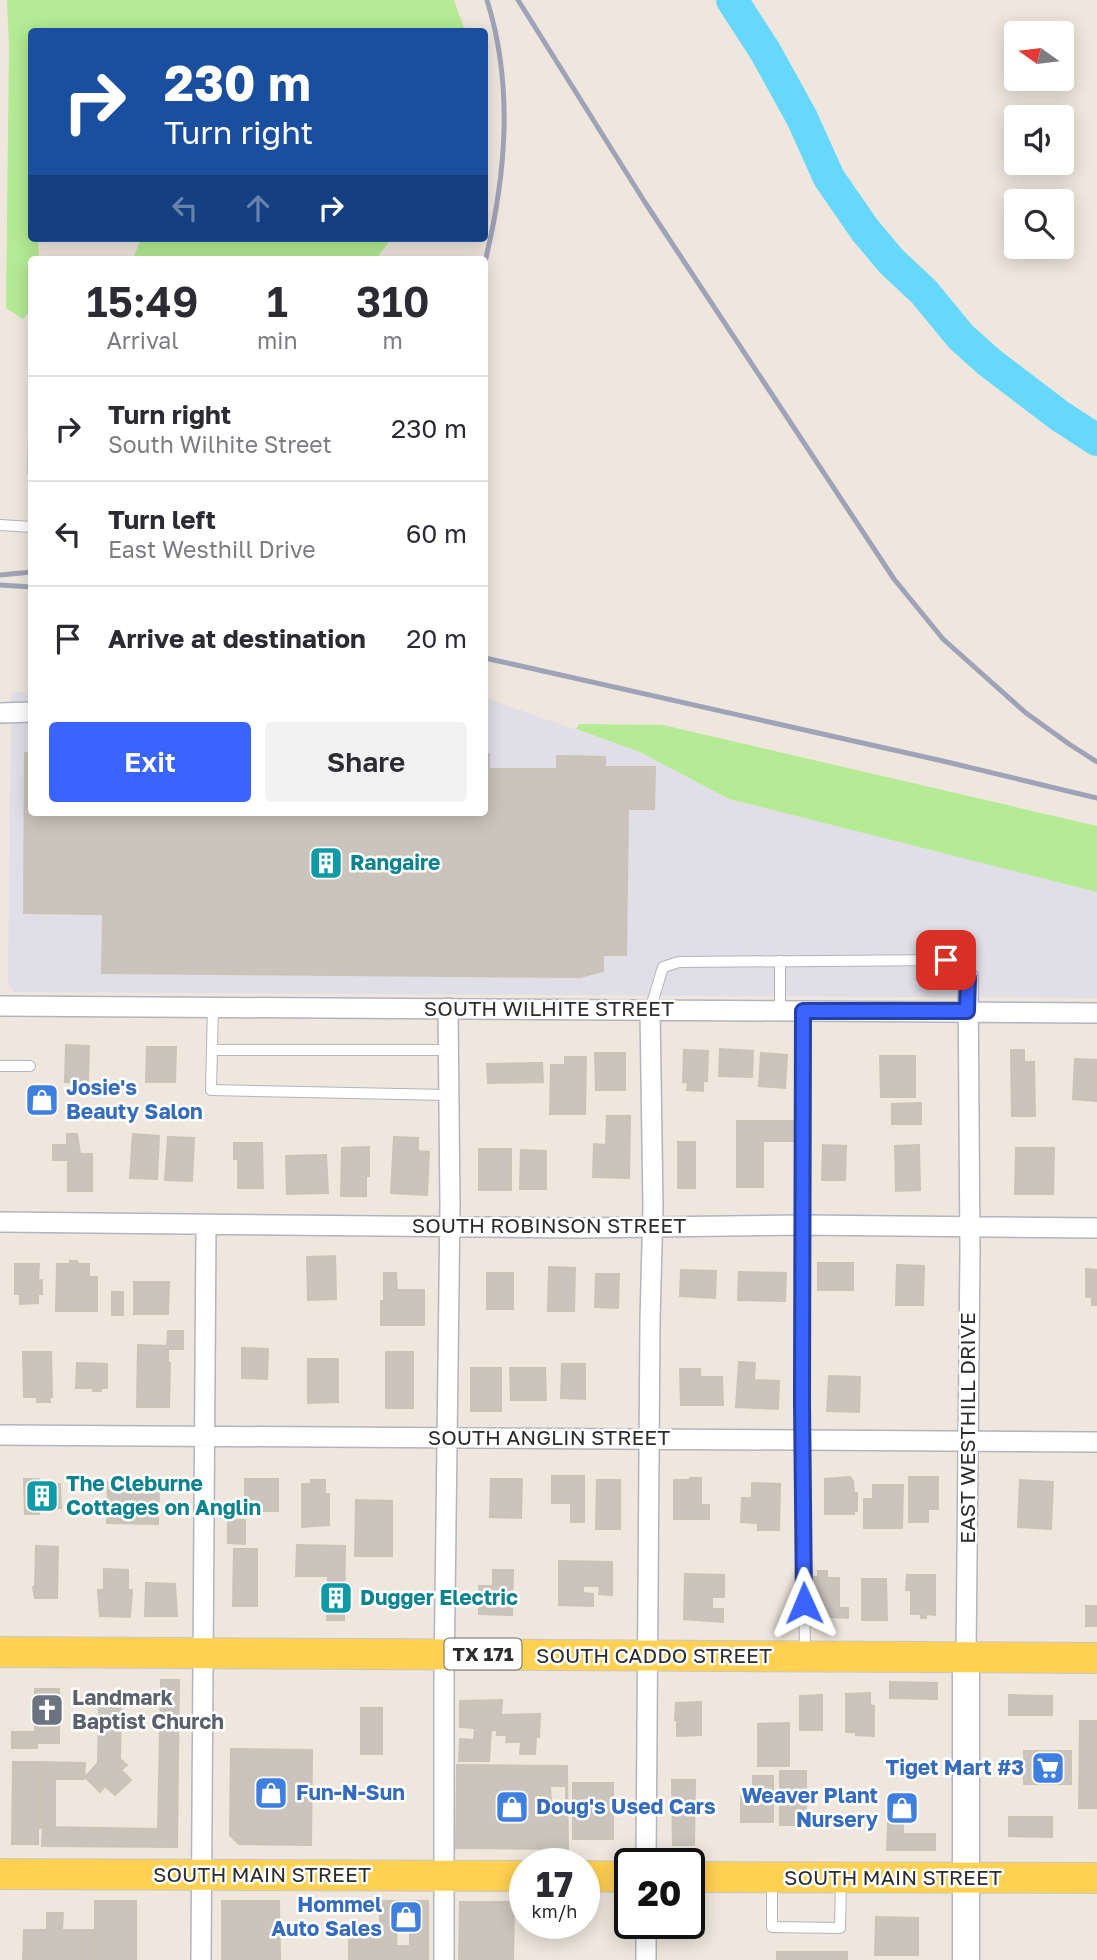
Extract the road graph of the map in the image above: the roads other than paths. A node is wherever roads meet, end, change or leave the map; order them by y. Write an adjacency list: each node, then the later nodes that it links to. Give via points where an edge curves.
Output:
1 (0, 525): 2 (lane)
2 (28, 527)
3 (28, 712): 4 (street)
4 (0, 713)
5 (780, 961): 6 (lane, via 946,960); 10 (lane, via 679,961 663,967); 11 (lane)
6 (968, 978): 13 (street, EAST WESTHILL DRIVE)
7 (0, 1006): 8 (street, SOUTH WILHITE STREET)
8 (213, 1007): 9 (street, SOUTH WILHITE STREET); 15 (lane)
9 (448, 1009): 10 (street, SOUTH WILHITE STREET); 16 (street)
10 (650, 1010): 11 (street, SOUTH WILHITE STREET); 25 (street)
11 (780, 1010): 12 (street, SOUTH WILHITE STREET)
12 (803, 1011): 13 (street, SOUTH WILHITE STREET); 23 (lane)
13 (967, 1011): 14 (street, SOUTH WILHITE STREET); 24 (street, EAST WESTHILL DRIVE)
14 (1097, 1013)
15 (212, 1050): 16 (lane); 19 (lane, via 211,1090)
16 (448, 1050): 19 (street)
17 (0, 1066): 18 (lane)
18 (30, 1066)
19 (447, 1095): 22 (street)
20 (0, 1222): 21 (street, SOUTH ROBINSON STREET)
21 (206, 1224): 22 (street, SOUTH ROBINSON STREET); 28 (street)
22 (450, 1225): 25 (street, SOUTH ROBINSON STREET); 29 (street)
23 (802, 1225): 24 (street, SOUTH ROBINSON STREET); 25 (street, SOUTH ROBINSON STREET); 31 (lane)
24 (969, 1225): 26 (street, SOUTH ROBINSON STREET); 32 (street, EAST WESTHILL DRIVE)
25 (653, 1227): 30 (street)
26 (1097, 1228)
27 (0, 1435): 28 (street, SOUTH ANGLIN STREET)
28 (205, 1436): 29 (street, SOUTH ANGLIN STREET); 35 (street)
29 (447, 1438): 30 (street, SOUTH ANGLIN STREET); 36 (street)
30 (649, 1438): 31 (street, SOUTH ANGLIN STREET); 37 (street)
31 (802, 1439): 32 (street, SOUTH ANGLIN STREET); 38 (lane)
32 (967, 1441): 33 (street, SOUTH ANGLIN STREET); 39 (street, EAST WESTHILL DRIVE)
33 (1097, 1441)
34 (0, 1652): 35 (main road, SOUTH CADDO STREET / TX 171)
35 (203, 1653): 36 (main road, SOUTH CADDO STREET / TX 171); 43 (street)
36 (444, 1654): 37 (main road, SOUTH CADDO STREET / TX 171); 44 (street)
37 (648, 1656): 38 (main road, SOUTH CADDO STREET / TX 171); 41 (street)
38 (805, 1657): 39 (main road, SOUTH CADDO STREET / TX 171)
39 (966, 1657): 40 (main road, SOUTH CADDO STREET / TX 171); 49 (street, EAST WESTHILL DRIVE)
40 (1097, 1658)
41 (646, 1848)
42 (0, 1874): 43 (main road, SOUTH MAIN STREET)
43 (201, 1875): 44 (main road, SOUTH MAIN STREET); 52 (street)
44 (443, 1876): 45 (main road, SOUTH MAIN STREET); 53 (street)
45 (509, 1876)
46 (705, 1877): 47 (main road, SOUTH MAIN STREET)
47 (773, 1877): 48 (main road, SOUTH MAIN STREET); 48 (lane, via 772,1927 813,1928 840,1928)
48 (841, 1878): 49 (main road, SOUTH MAIN STREET)
49 (967, 1878): 50 (main road, SOUTH MAIN STREET); 55 (street, EAST WESTHILL DRIVE)
50 (1097, 1878)
51 (646, 1939): 54 (street)
52 (201, 1960)
53 (444, 1960)
54 (646, 1960)
55 (966, 1960)

